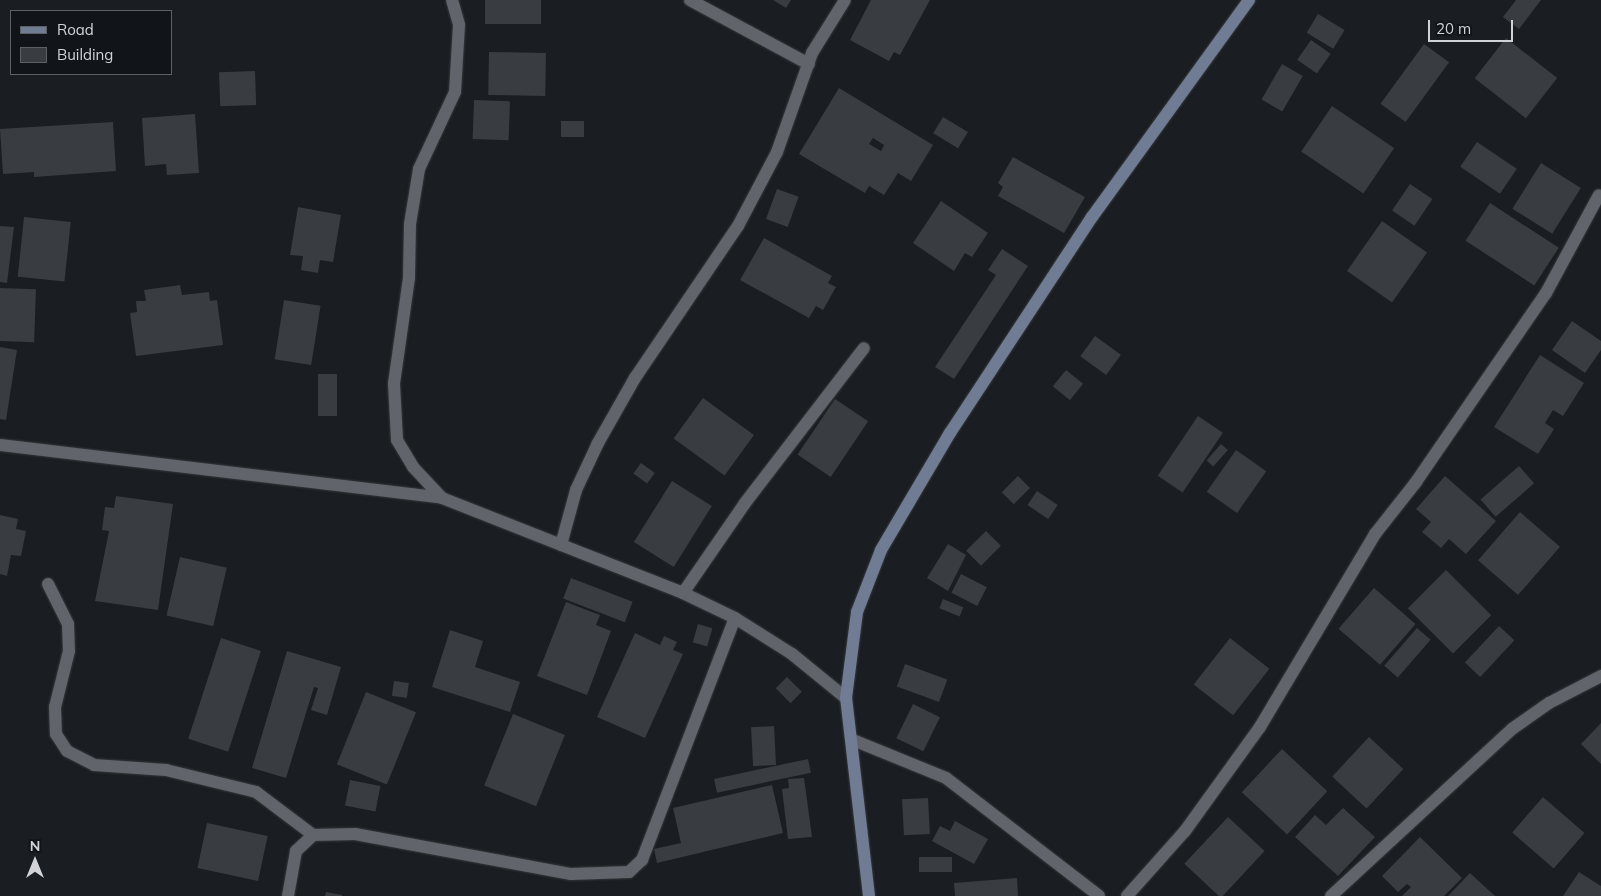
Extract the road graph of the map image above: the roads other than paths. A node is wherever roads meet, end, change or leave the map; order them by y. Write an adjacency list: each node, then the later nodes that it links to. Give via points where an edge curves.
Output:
1 (452, 0): 9 (street, via 459,25 454,92 418,169 394,384 398,440 413,467)
2 (690, 0): 5 (street)
3 (845, 0): 5 (street)
4 (1249, 0): 15 (main road, via 1092,217 950,433 881,550 857,612)
5 (809, 64): 10 (street, via 777,152 738,226 635,378 598,442 576,490)
6 (1600, 195): 21 (street, via 1546,292 1416,482 1375,534 1260,728 1185,832)
7 (864, 348): 12 (street)
8 (0, 445): 9 (street)
9 (442, 498): 10 (street)
10 (561, 545): 12 (street)
11 (48, 584): 17 (street, via 68,624 69,651 55,707 56,734 67,751 94,765 166,770 256,792)
12 (683, 593): 13 (street)
13 (735, 618): 15 (street, via 792,654); 17 (street, via 642,860 629,872 570,874 355,834)
14 (1601, 676): 22 (street, via 1549,703 1512,729)
15 (846, 698): 16 (main road)
16 (853, 740): 19 (main road); 20 (street, via 946,778)
17 (313, 835): 18 (street, via 296,851)
18 (288, 896)
19 (869, 896)
20 (1099, 896)
21 (1127, 896)
22 (1331, 896)

